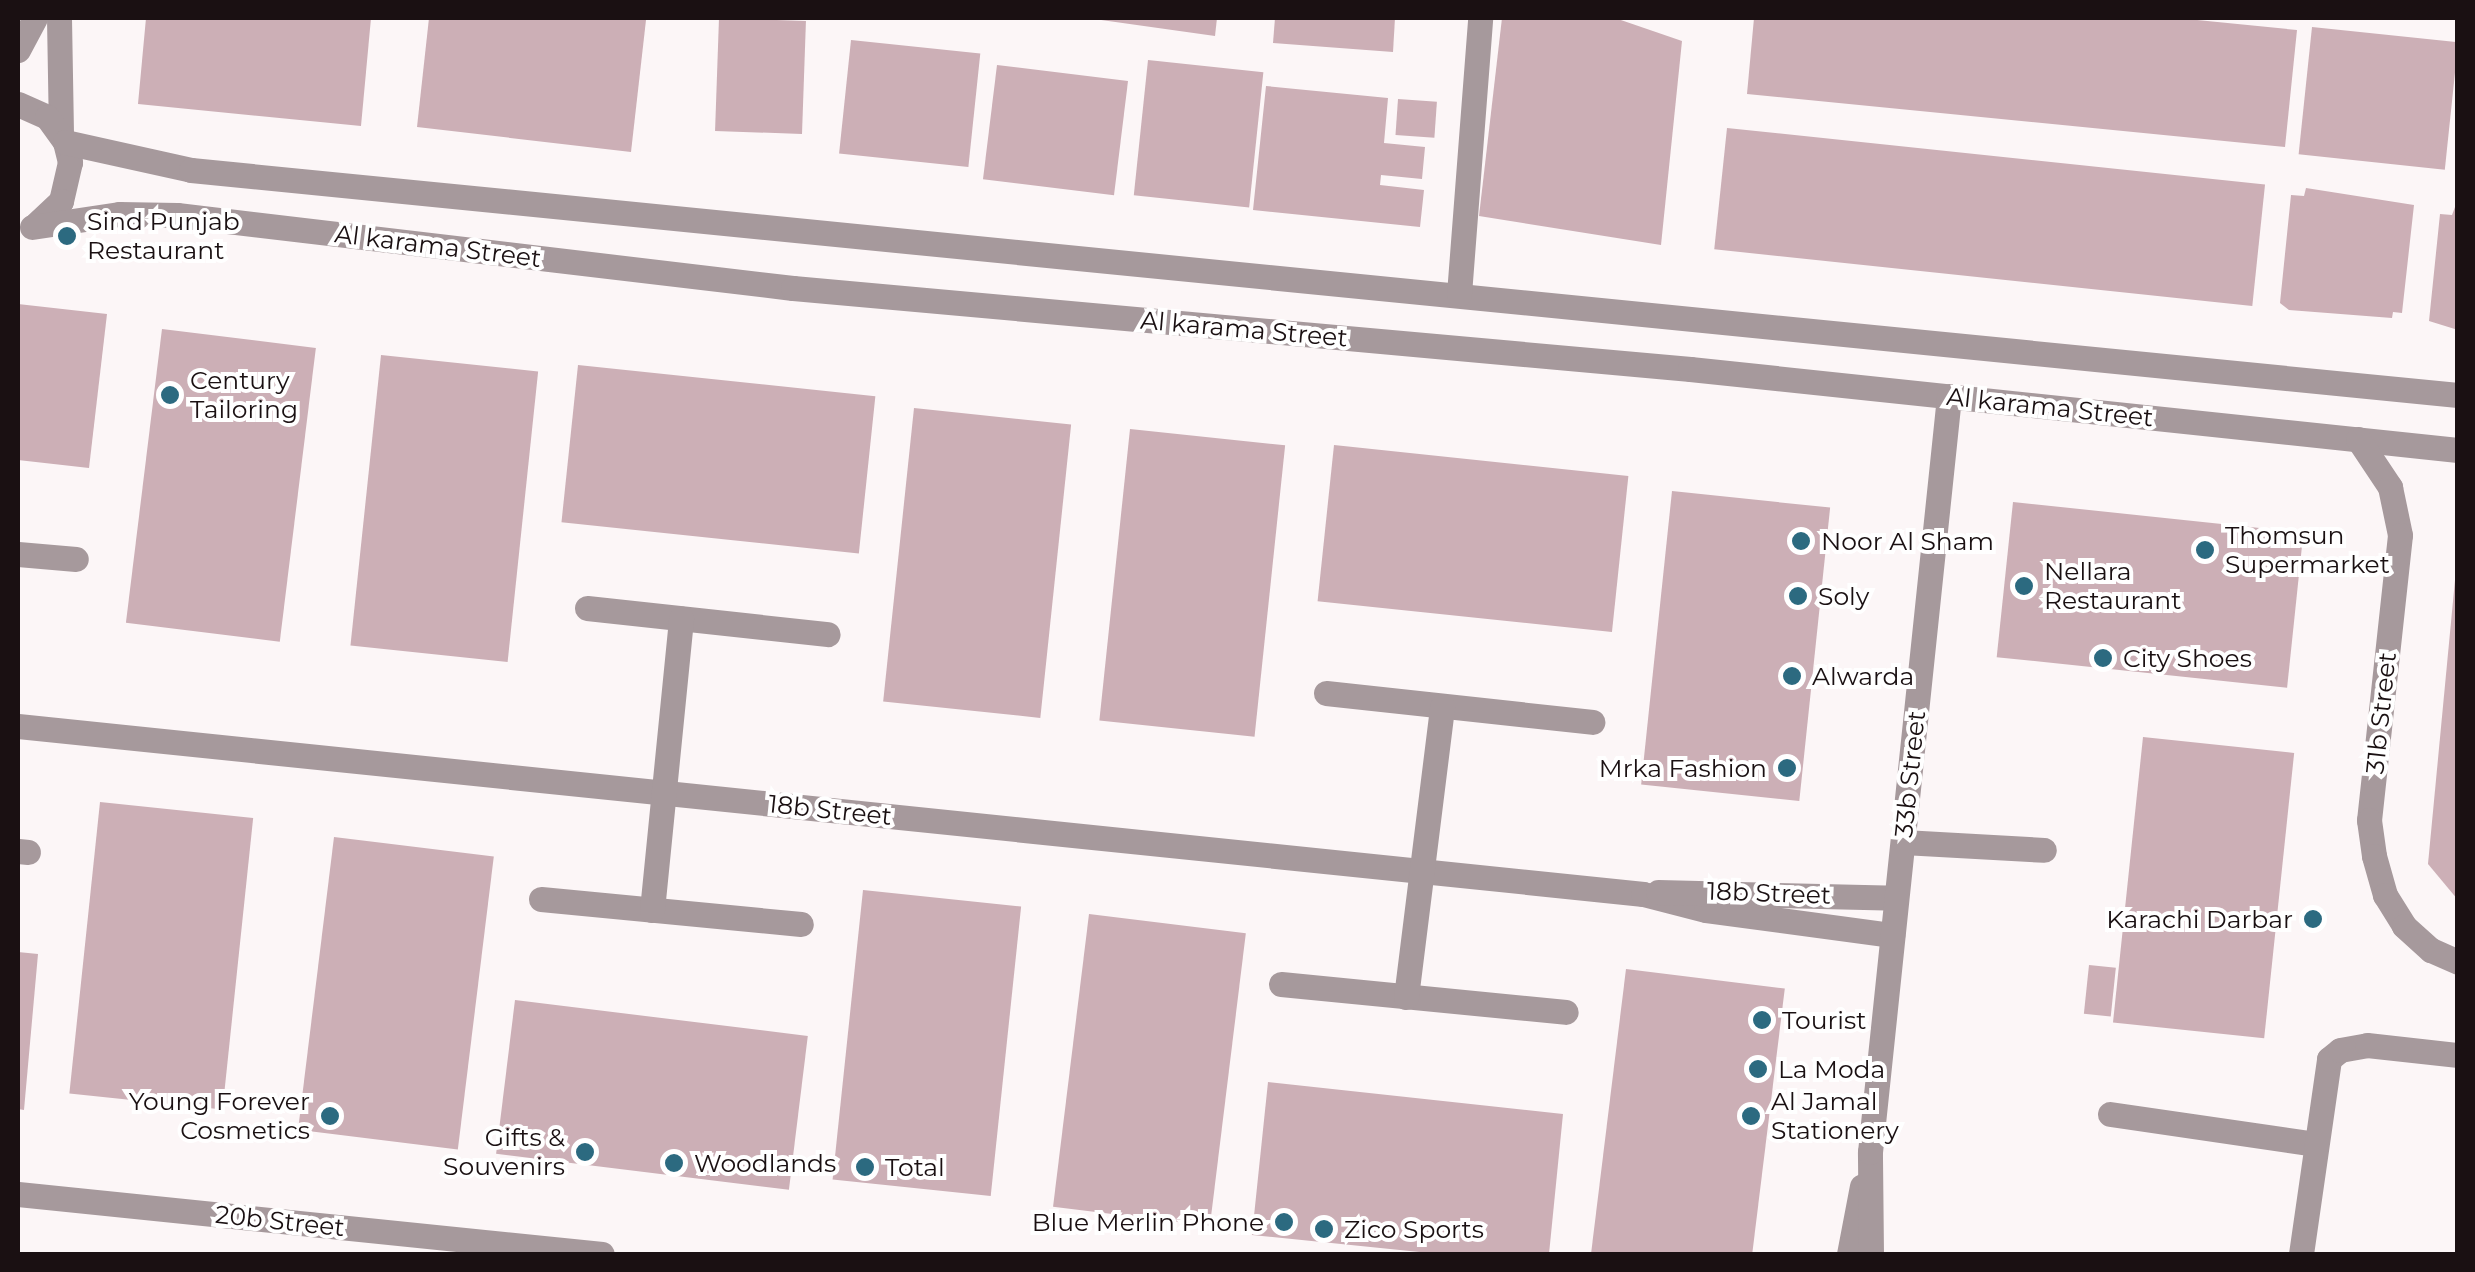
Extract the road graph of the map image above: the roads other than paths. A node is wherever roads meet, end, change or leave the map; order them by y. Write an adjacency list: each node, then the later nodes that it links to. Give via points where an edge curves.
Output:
1 (35, 18): 4 (street)
2 (58, 18): 6 (street)
3 (1480, 18): 8 (street)
4 (18, 50)
5 (18, 104): 6 (street, via 47,117)
6 (63, 139): 7 (street, via 68,182 61,200); 8 (street, Al karama Street, via 191,170)
7 (25, 228): 10 (street, Al karama Street, via 118,214 177,215 793,288)
8 (1459, 294): 9 (street, Al karama Street)
9 (2458, 395)
10 (1950, 396): 11 (street, Al karama Street); 23 (street, 33b Street)
11 (2358, 439): 12 (street, Al karama Street); 32 (street, 31b Street, via 2390,487 2400,535 2369,820 2374,856 2385,895 2404,926)
12 (2458, 450)
13 (18, 554): 14 (street)
14 (76, 559)
15 (587, 608): 16 (street)
16 (682, 618): 17 (street); 22 (street)
17 (828, 634)
18 (1326, 693): 19 (street)
19 (1442, 706): 20 (street); 25 (street)
20 (1592, 722)
21 (18, 726): 22 (street, 18b Street)
22 (663, 793): 25 (street, 18b Street); 29 (street)
23 (1902, 842): 24 (street); 27 (street, 33b Street)
24 (2044, 850)
25 (1422, 872): 26 (street, 18b Street); 34 (street)
26 (1643, 894): 27 (street, 18b Street); 31 (street, 18b Street, via 1706,910)
27 (1896, 898): 31 (street, 33b Street)
28 (541, 899): 29 (street)
29 (652, 910): 30 (street)
30 (800, 924)
31 (1892, 935): 39 (street, 33b Street)
32 (2458, 962)
33 (1281, 984): 34 (street)
34 (1406, 997): 35 (street)
35 (1566, 1012)
36 (2458, 1055): 38 (street, via 2367,1045 2340,1050 2324,1072)
37 (2110, 1114): 38 (street)
38 (2315, 1144): 44 (street)
39 (1870, 1152): 42 (street, 33b Street); 43 (street, 33b Street)
40 (18, 1194): 41 (street, 20b Street)
41 (602, 1254)
42 (1848, 1254)
43 (1870, 1254)
44 (2301, 1254)

